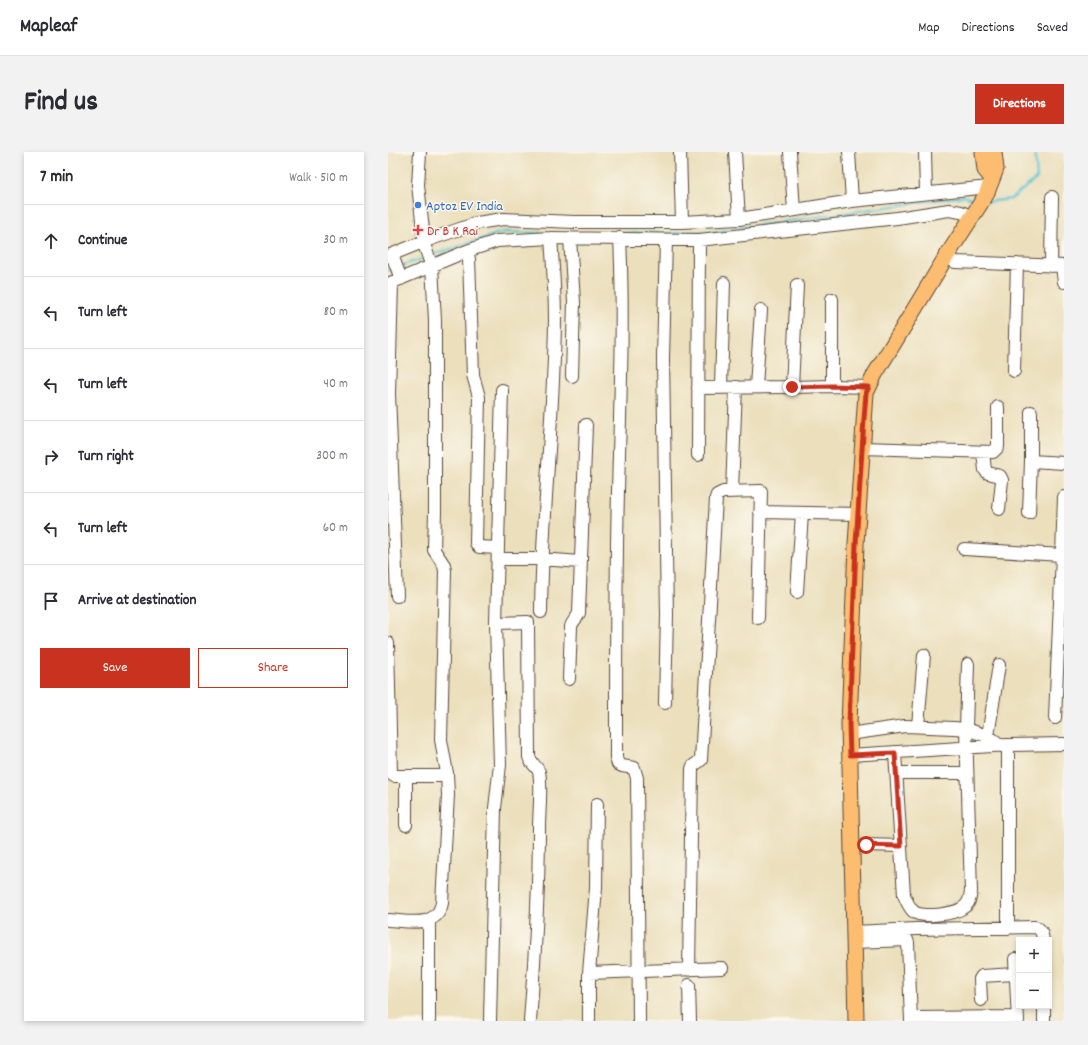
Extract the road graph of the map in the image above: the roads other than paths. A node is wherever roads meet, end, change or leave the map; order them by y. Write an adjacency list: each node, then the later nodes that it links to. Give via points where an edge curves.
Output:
1 (420, 152): 21 (street, via 418,185)
2 (680, 152): 15 (street)
3 (735, 152): 14 (street)
4 (790, 152): 13 (street)
5 (849, 152): 12 (street)
6 (924, 152): 9 (street)
7 (983, 152): 10 (main road)
8 (994, 152): 10 (main road, via 996,169)
9 (926, 193): 10 (street); 12 (street)
10 (983, 197): 20 (street, via 961,212 949,210); 24 (main road)
11 (1052, 197): 27 (street)
12 (852, 201): 13 (street)
13 (794, 210): 14 (street)
14 (739, 219): 15 (street)
15 (682, 222): 21 (street, via 503,219 477,223)
16 (551, 238): 17 (street); 22 (street, via 497,241); 63 (street, via 554,342)
17 (570, 238): 18 (street); 35 (street, via 574,316)
18 (620, 238): 19 (street); 104 (street, via 622,282 616,576 616,758 618,764 634,768 637,778)
19 (666, 240): 20 (street); 75 (street, via 663,358 667,614)
20 (699, 240): 42 (street)
21 (425, 244): 23 (street); 25 (street)
22 (467, 252): 25 (street); 62 (street, via 473,375 479,397 476,543 479,547)
23 (391, 257): 28 (street)
24 (946, 257): 26 (street, via 955,262); 41 (main road)
25 (431, 264): 28 (street); 91 (street, via 435,320 434,550 445,571 441,740)
26 (1017, 264): 27 (street); 34 (street)
27 (1059, 266): 30 (street)
28 (395, 280): 66 (street, via 389,394)
29 (724, 282): 37 (street)
30 (1064, 282)
31 (797, 285): 40 (street)
32 (832, 299): 36 (street)
33 (761, 310): 39 (street)
34 (1014, 371)
35 (572, 376)
36 (832, 386): 40 (street); 41 (street)
37 (721, 387): 38 (street); 42 (street)
38 (736, 387): 39 (street); 52 (street)
39 (756, 387): 40 (street)
40 (792, 387)
41 (869, 387): 47 (main road, via 866,393)
42 (698, 388): 49 (street)
43 (502, 390): 62 (street)
44 (998, 407): 48 (street, via 998,447 992,452)
45 (1031, 412): 50 (street)
46 (586, 425): 64 (street)
47 (862, 448): 48 (street); 58 (main road)
48 (983, 452): 54 (street, via 985,470 1000,476 1002,480)
49 (698, 455)
50 (1031, 461): 51 (street); 57 (street)
51 (1064, 463)
52 (732, 491): 55 (street, via 761,491); 103 (street, via 719,493 716,498 701,760 692,769)
53 (1064, 497): 59 (street)
54 (999, 509)
55 (760, 512): 56 (street); 68 (street)
56 (802, 513): 58 (street); 65 (street)
57 (1028, 513)
58 (858, 514): 80 (main road)
59 (1064, 520): 61 (street)
60 (964, 549): 61 (street)
61 (1062, 553): 76 (street)
62 (498, 554): 63 (street); 69 (street)
63 (542, 559): 64 (street); 67 (street)
64 (580, 562): 74 (street, via 578,613 571,627)
65 (798, 592)
66 (397, 596)
67 (541, 612)
68 (758, 618)
69 (496, 623): 114 (street, via 500,765 495,808); 115 (street, via 528,622 529,757 538,770 539,781 536,942)
70 (388, 643): 90 (street, via 391,772 393,776)
71 (924, 655): 77 (street)
72 (968, 664): 79 (street)
73 (999, 665): 81 (street)
74 (569, 679)
75 (665, 703)
76 (1055, 718)
77 (918, 726): 78 (street); 80 (street)
78 (948, 728): 79 (street); 85 (street)
79 (966, 729): 81 (street); 84 (street)
80 (849, 734): 87 (main road)
81 (988, 736): 83 (street)
82 (1064, 744): 83 (street)
83 (1005, 746): 84 (street); 98 (street)
84 (967, 748): 85 (street); 89 (street)
85 (945, 750): 86 (street)
86 (895, 753): 87 (street); 88 (street)
87 (850, 755): 99 (main road)
88 (896, 773): 89 (street); 95 (street)
89 (967, 773): 95 (street, via 971,891 964,908 930,915 913,912 904,895)
90 (406, 776): 91 (street); 93 (street)
91 (447, 776): 97 (street, via 448,813 442,903 438,914)
92 (597, 804): 105 (street, via 596,888)
93 (406, 825)
94 (866, 845): 95 (street)
95 (901, 846)
96 (388, 920): 97 (street)
97 (429, 920): 113 (street)
98 (1008, 928): 99 (street, via 916,929); 100 (street, via 1038,928)
99 (854, 937): 110 (street, via 907,940); 119 (main road)
100 (1043, 937)
101 (1015, 959): 106 (street)
102 (722, 968): 103 (street)
103 (689, 970): 104 (street)
104 (639, 972): 105 (street); 117 (street)
105 (590, 973): 116 (street)
106 (1015, 974): 108 (street, via 982,976); 112 (street)
107 (689, 985): 118 (street)
108 (981, 1000)
109 (1044, 1009): 120 (street)
110 (911, 1019): 111 (street)
111 (932, 1019): 112 (street)
112 (1018, 1019)
113 (429, 1021)
114 (490, 1021)
115 (530, 1021)
116 (589, 1021)
117 (638, 1021)
118 (690, 1021)
119 (856, 1021)
120 (1044, 1021)

